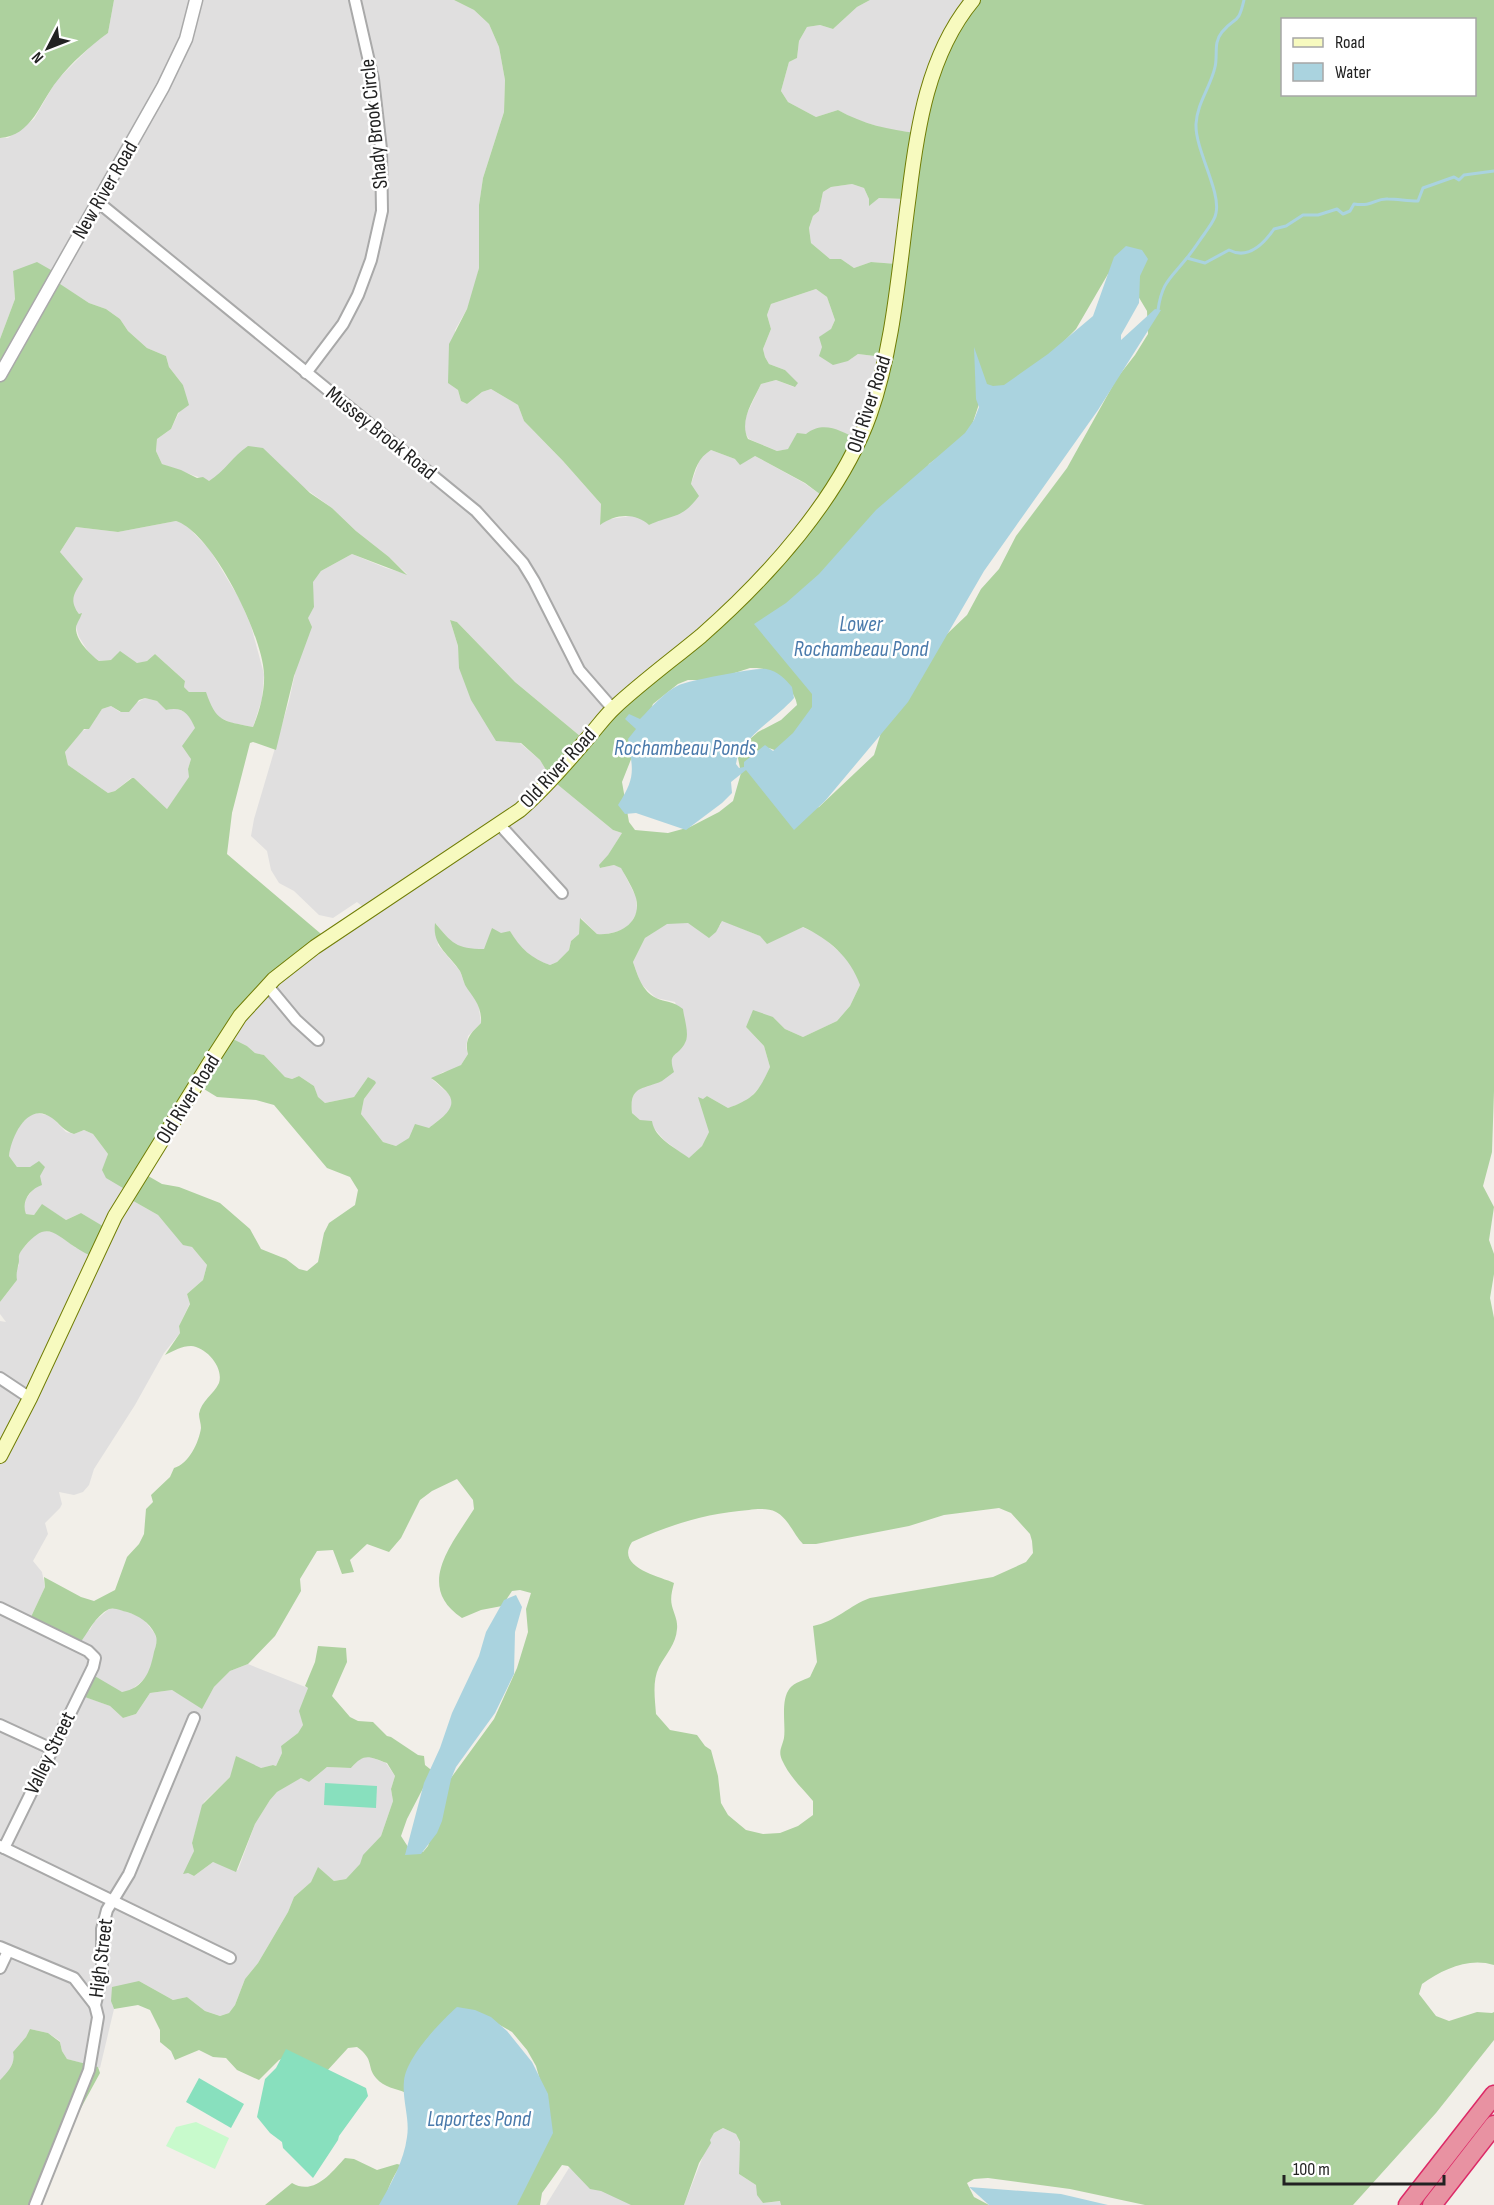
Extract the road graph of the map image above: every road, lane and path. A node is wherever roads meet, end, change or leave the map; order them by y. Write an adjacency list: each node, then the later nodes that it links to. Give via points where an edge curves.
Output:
1 (196, 0): 4 (street, New River Road, via 177,60)
2 (355, 0): 5 (street, Shady Brook Circle, via 373,79 381,149 382,211 358,295 343,324)
3 (973, 0): 7 (main road, Old River Road, via 946,43 923,108 885,362 870,415 849,464 778,559 703,634)
4 (98, 202): 5 (street, Mussey Brook Road); 6 (street, New River Road)
5 (306, 373): 7 (street, Mussey Brook Road, via 476,511 523,563 579,670)
6 (0, 375)
7 (613, 708): 8 (main road, Old River Road, via 537,795)
8 (499, 824): 9 (street); 10 (main road, Old River Road, via 328,938)
9 (562, 893)
10 (267, 985): 11 (street); 13 (main road, Old River Road, via 240,1016 115,1216)
11 (318, 1040)
12 (0, 1378): 13 (street)
13 (30, 1398): 14 (main road, Old River Road)
14 (0, 1456)
15 (0, 1608): 18 (street, Valley Street, via 95,1658)
16 (194, 1718): 20 (street, High Street, via 129,1874)
17 (0, 1725): 18 (street)
18 (52, 1749): 19 (street, Valley Street)
19 (2, 1847): 20 (street)
20 (112, 1900): 22 (street); 24 (street, High Street, via 102,1929 102,1976)
21 (4, 1949): 23 (street); 24 (street, via 74,1978)
22 (230, 1958)
23 (0, 1968)
24 (95, 2005): 29 (street, High Street, via 98,2018 89,2070)
25 (1494, 2095): 26 (highway)
26 (1474, 2121): 30 (highway); 31 (highway)
27 (1494, 2125): 32 (highway)
28 (1494, 2140): 33 (highway)
29 (34, 2205)
30 (1397, 2205)
31 (1408, 2205)
32 (1432, 2205)
33 (1444, 2205)

